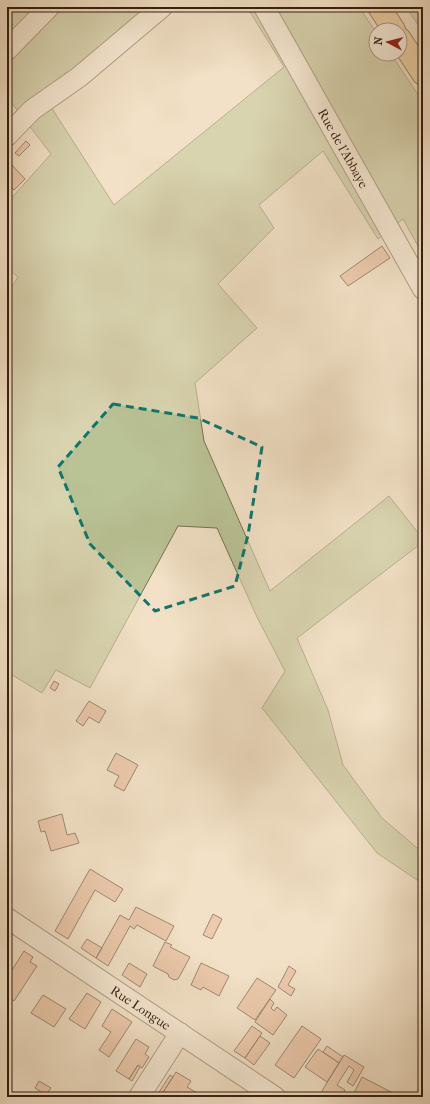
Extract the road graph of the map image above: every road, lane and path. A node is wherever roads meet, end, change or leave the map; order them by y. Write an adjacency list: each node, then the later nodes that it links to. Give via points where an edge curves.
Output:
1 (49, 7): 6 (street)
2 (162, 7): 9 (street, via 79,77 32,110)
3 (264, 7): 10 (street, Rue de l'Abbaye)
4 (379, 7): 5 (main road)
5 (389, 22)
6 (7, 50)
7 (408, 51): 8 (main road)
8 (423, 74)
9 (7, 136)
10 (423, 289)
11 (7, 918): 12 (street, Rue Longue)
12 (180, 1033): 13 (street); 14 (street, Rue Longue)
13 (139, 1097)
14 (275, 1097)

